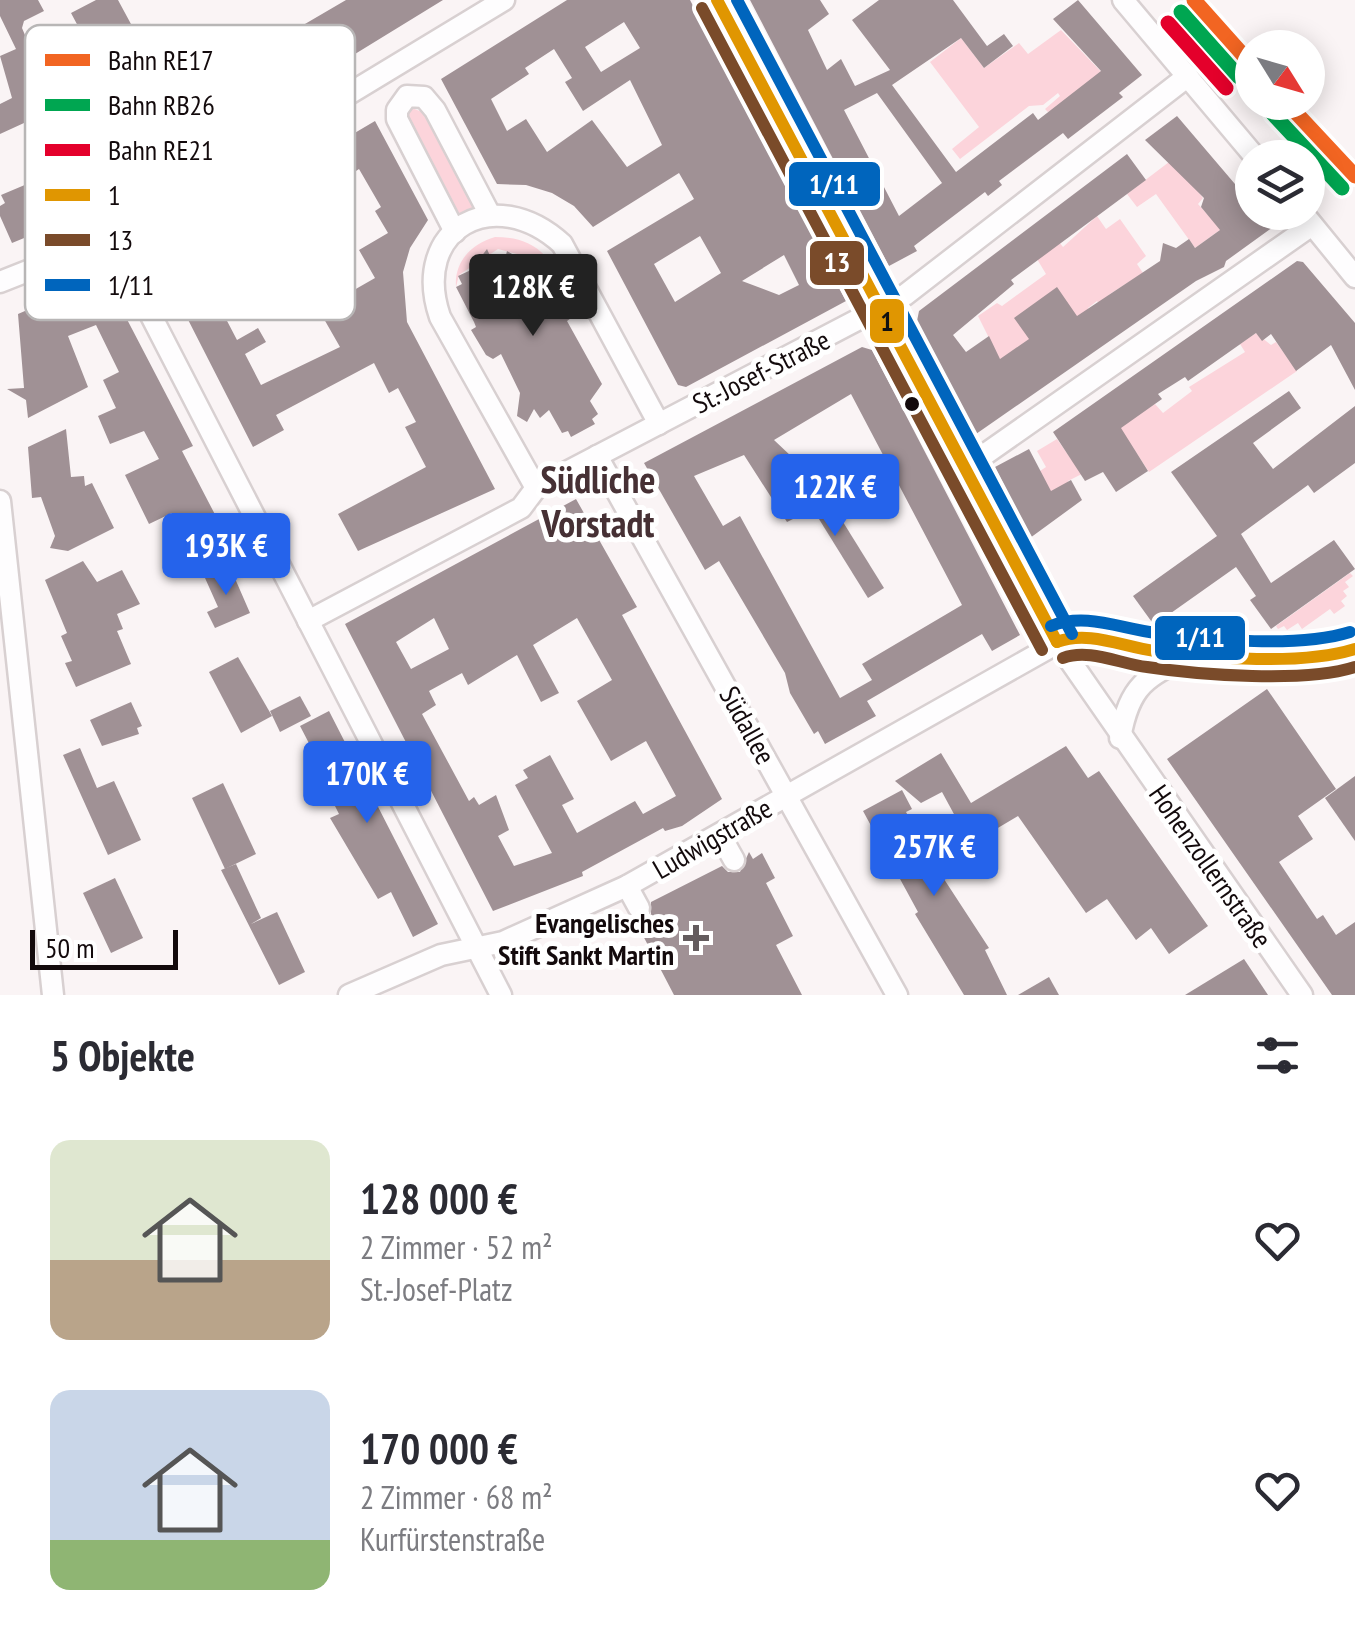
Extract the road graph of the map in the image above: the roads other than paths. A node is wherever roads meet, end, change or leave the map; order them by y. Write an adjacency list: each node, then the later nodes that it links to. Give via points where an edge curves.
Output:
1 (504, 0): 5 (street)
2 (717, 0): 14 (street, Hohenzollernstraße)
3 (1123, 0): 4 (street)
4 (1188, 76): 6 (street); 14 (street, St.-Josef-Straße)
5 (355, 90)
6 (1241, 140)
7 (490, 214): 10 (street); 10 (street, via 430,102 407,96 397,119); 16 (street, via 528,220 562,244)
8 (1292, 230): 18 (street)
9 (1316, 230): 12 (street)
10 (455, 232): 19 (street, via 432,272 432,293)
11 (25, 272): 13 (street)
12 (1355, 277)
13 (0, 282)
14 (881, 309): 16 (street, St.-Josef-Straße); 18 (street, Hohenzollernstraße)
15 (153, 320): 21 (street)
16 (659, 424): 17 (street, St.-Josef-Straße)
17 (597, 456): 19 (street, St.-Josef-Straße); 26 (street, Südallee)
18 (964, 469): 22 (street, Hohenzollernstraße)
19 (536, 488): 21 (street, St.-Josef-Straße, via 521,508)
20 (0, 501): 32 (street)
21 (308, 621): 31 (street)
22 (1057, 642): 24 (street, via 1080,635); 25 (street, Hohenzollernstraße); 26 (street, Ludwigstraße)
23 (1354, 650): 24 (street)
24 (1195, 654): 25 (street, via 1141,683)
25 (1120, 738): 36 (street, Hohenzollernstraße)
26 (788, 795): 27 (street, Ludwigstraße); 35 (street, Südallee)
27 (720, 835): 28 (street); 29 (street, Ludwigstraße)
28 (734, 860)
29 (627, 886): 30 (street); 31 (street, Ludwigstraße)
30 (639, 908)
31 (477, 949): 33 (street, Ludwigstraße, via 442,954); 34 (street)
32 (52, 995)
33 (349, 995)
34 (502, 995)
35 (897, 995)
36 (1302, 995)

